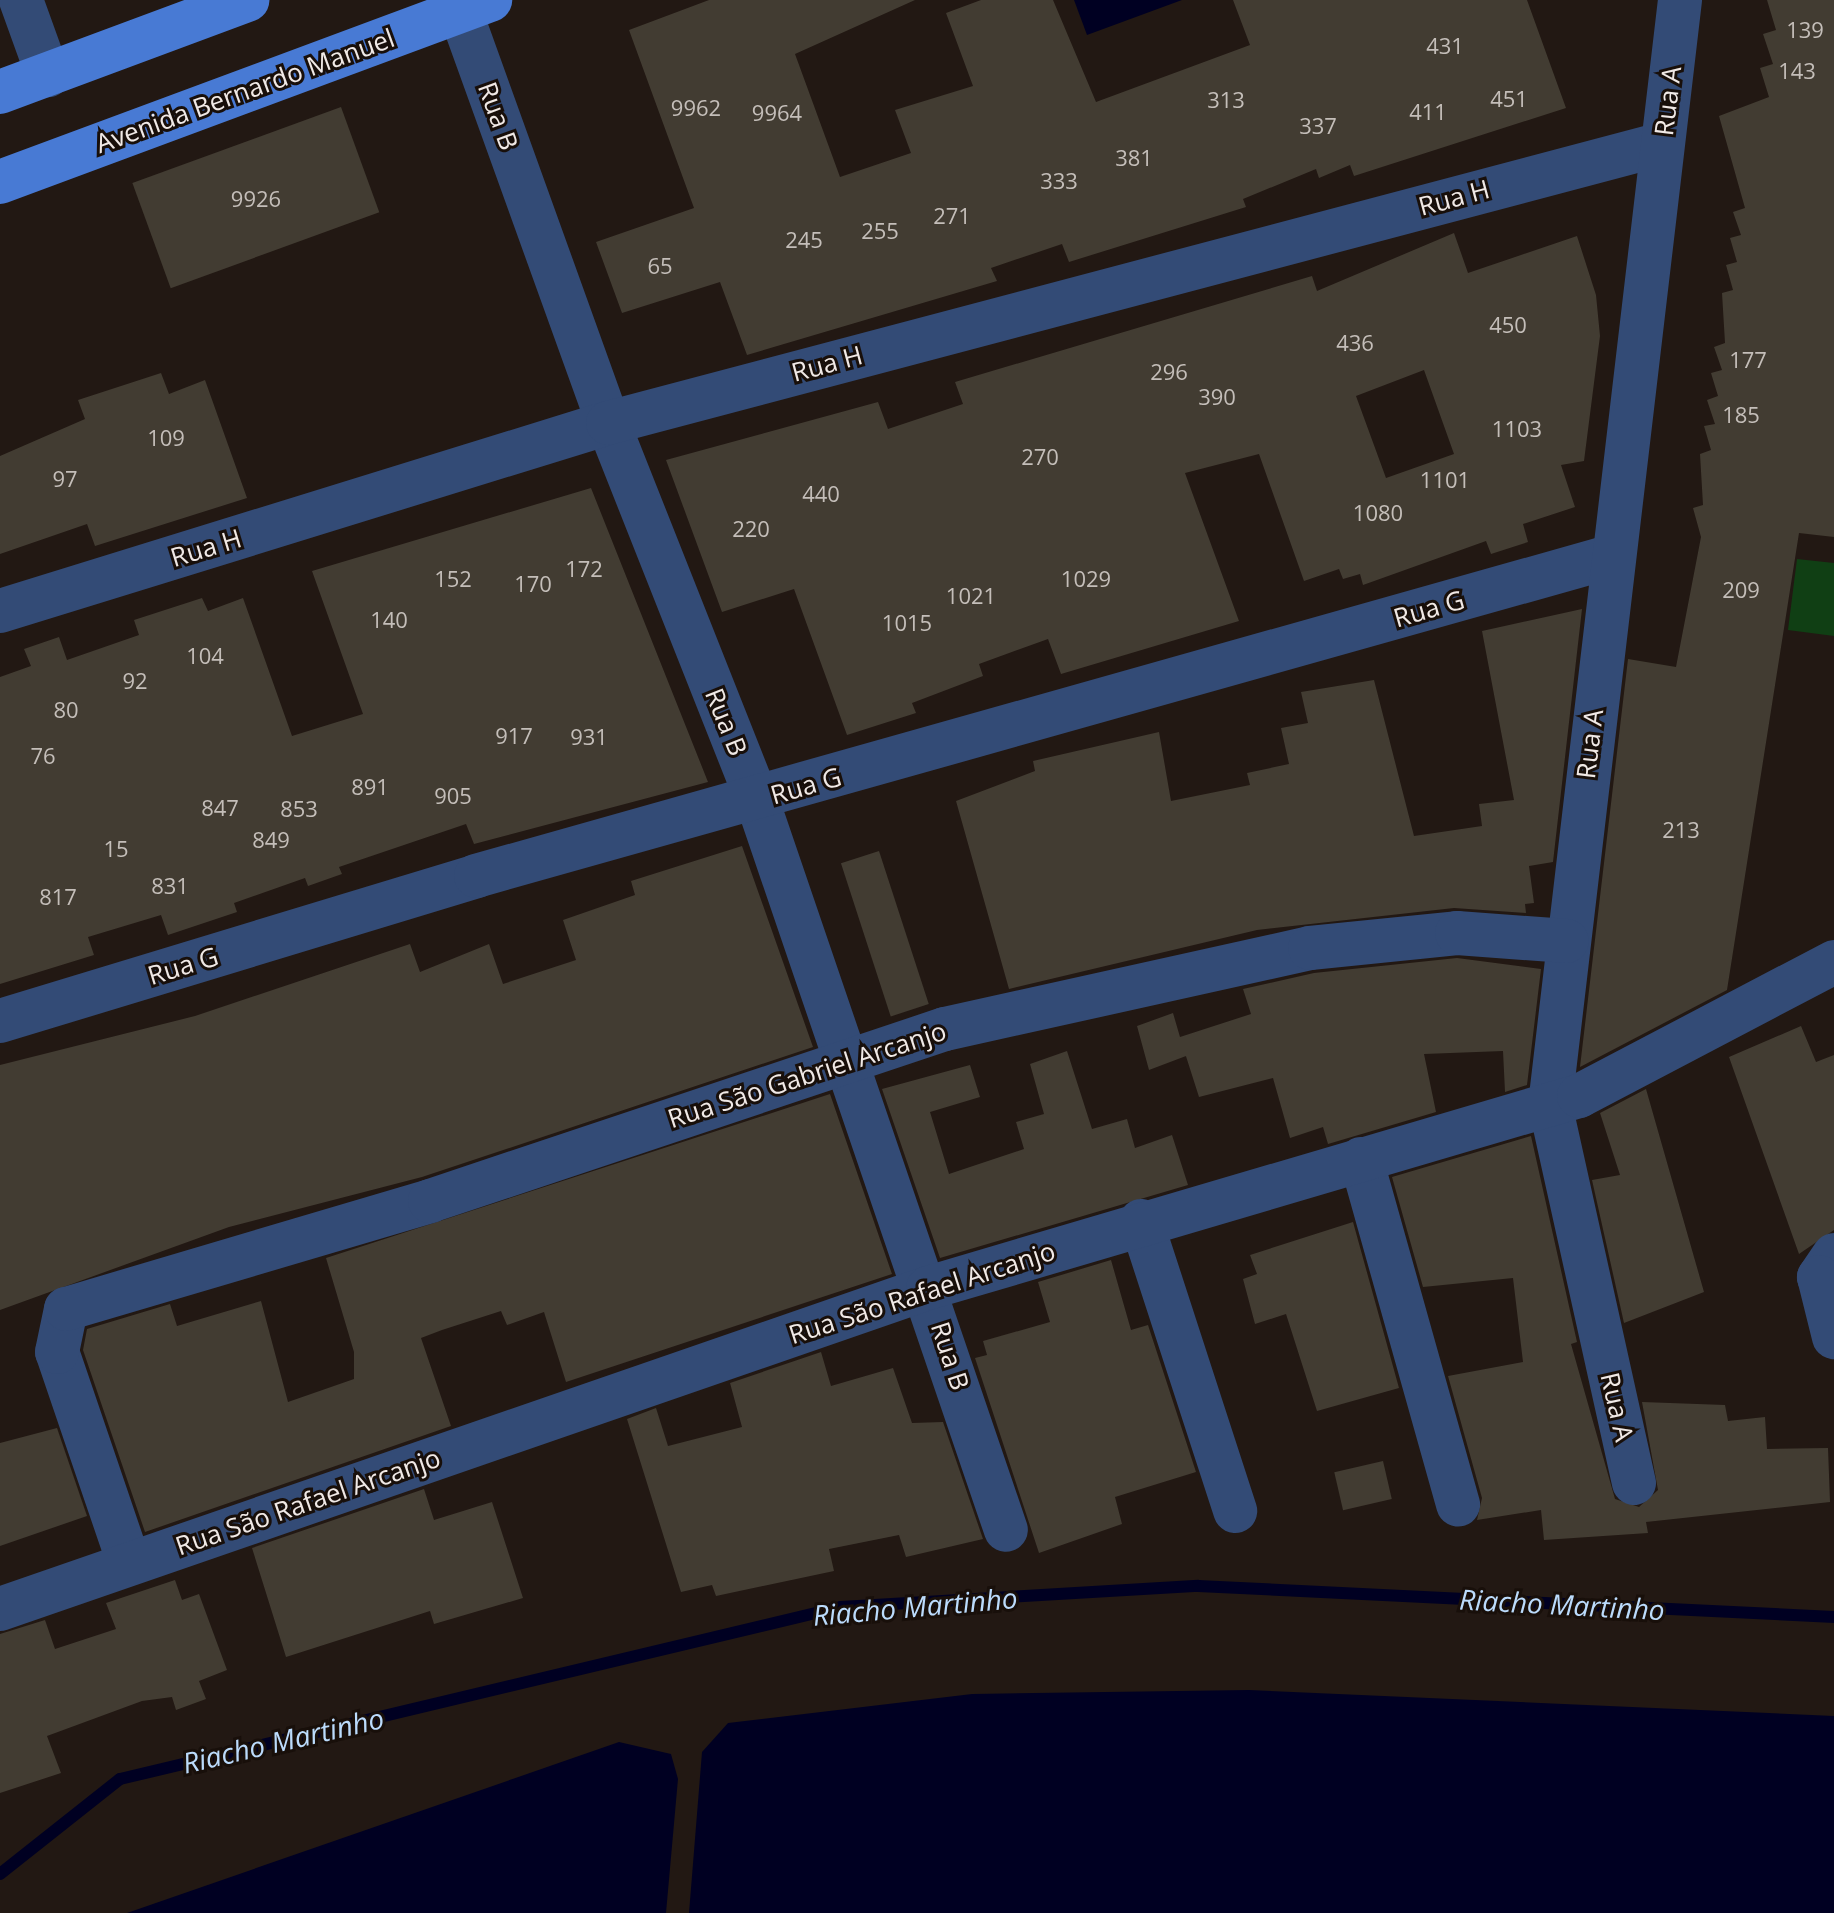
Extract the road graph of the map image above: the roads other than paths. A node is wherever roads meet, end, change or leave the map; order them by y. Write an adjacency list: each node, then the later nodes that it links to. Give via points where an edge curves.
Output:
1 (21, 0): 5 (street)
2 (247, 0): 5 (main road)
3 (1680, 0): 7 (street, Rua A)
4 (475, 6): 8 (main road, Avenida Bernardo Manuel); 9 (street, Rua B)
5 (48, 75): 6 (main road)
6 (0, 92)
7 (1662, 144): 9 (street, Rua H); 10 (street, Rua A)
8 (0, 182)
9 (608, 423): 11 (street, Rua H); 12 (street, Rua B)
10 (1613, 556): 12 (street, Rua G); 13 (street, Rua A)
11 (0, 611)
12 (757, 800): 15 (street, Rua G, via 476,876); 16 (street, Rua B)
13 (1567, 941): 16 (street, Rua São Gabriel Arcanjo, via 1457,933 1310,948 945,1029); 17 (street, Rua A)
14 (1834, 962): 17 (street, Rua São Rafael Arcanjo)
15 (0, 1021)
16 (849, 1059): 21 (street, Rua B); 27 (street, Rua São Gabriel Arcanjo, via 430,1201 66,1309 57,1352)
17 (1550, 1105): 18 (street, Rua São Rafael Arcanjo); 23 (street, Rua A)
18 (1361, 1159): 19 (street, Rua São Rafael Arcanjo); 24 (street)
19 (1141, 1221): 21 (street, Rua São Rafael Arcanjo); 25 (street)
20 (1834, 1255): 22 (street, via 1819,1277)
21 (928, 1288): 26 (street, Rua B); 27 (street, Rua São Rafael Arcanjo)
22 (1834, 1337)
23 (1634, 1483)
24 (1458, 1505)
25 (1235, 1511)
26 (1006, 1530)
27 (129, 1563): 28 (street, Rua São Rafael Arcanjo)
28 (0, 1609)

